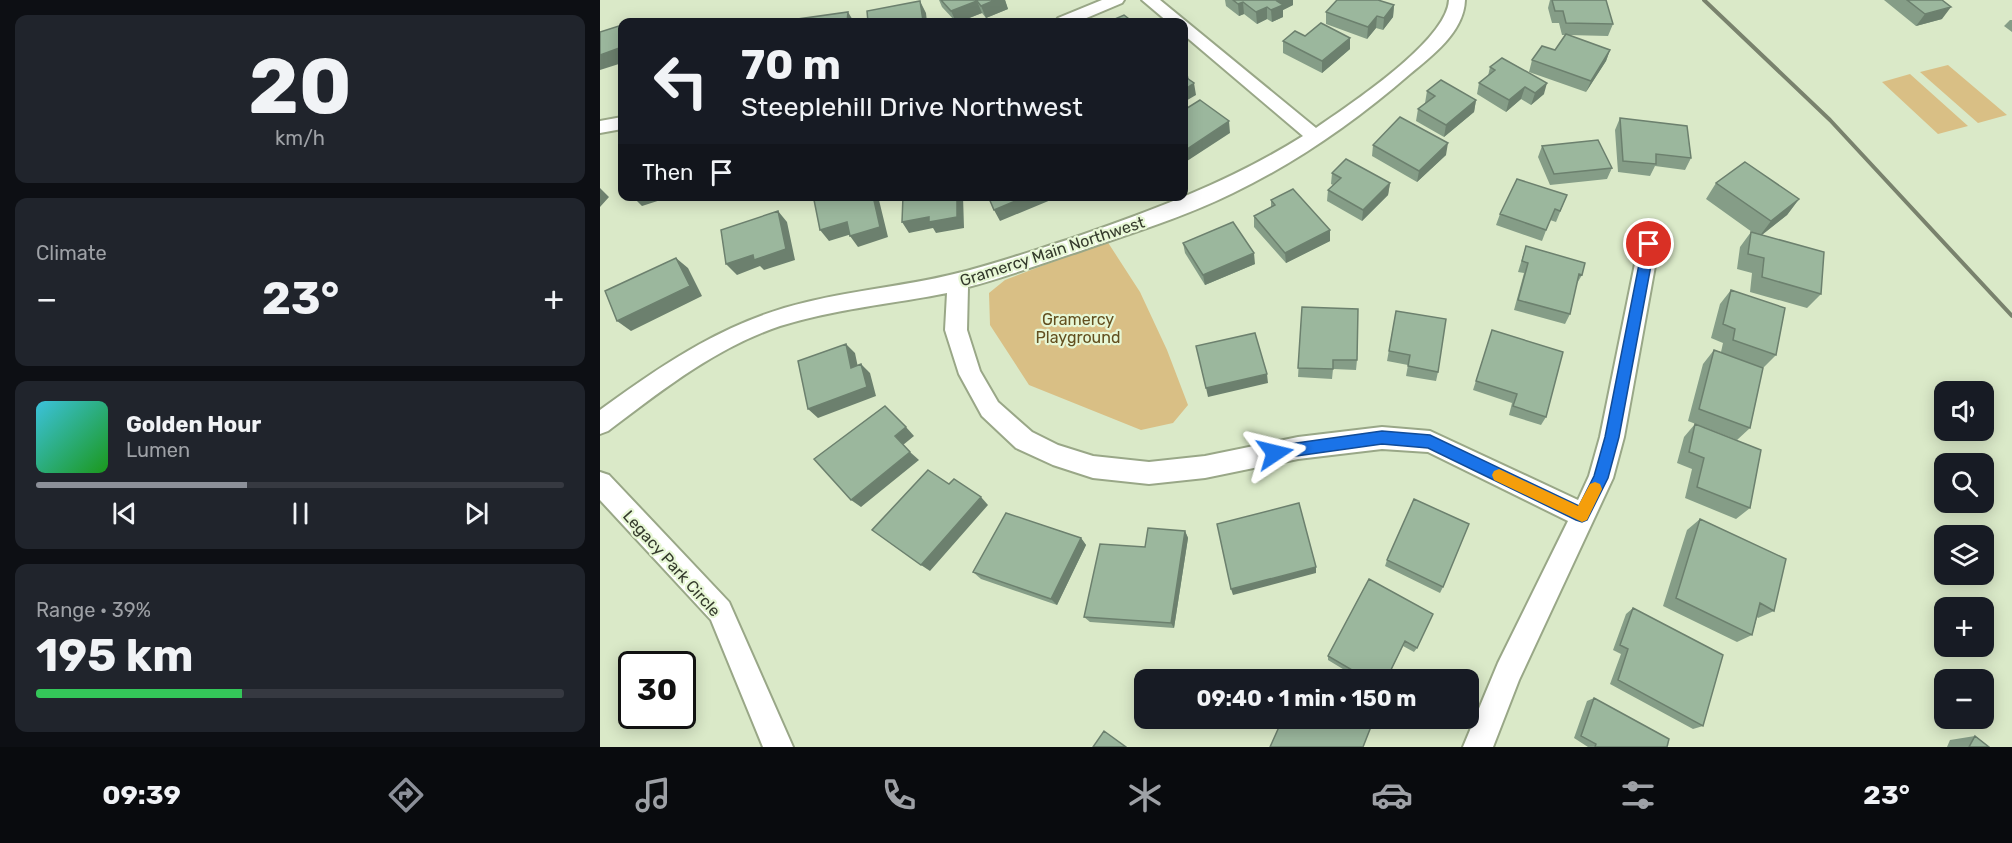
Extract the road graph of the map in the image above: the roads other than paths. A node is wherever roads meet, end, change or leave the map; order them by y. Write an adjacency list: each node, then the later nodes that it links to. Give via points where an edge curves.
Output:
1 (1116, 0): 4 (street)
2 (1150, 0): 5 (street)
3 (1457, 0): 9 (street, Gramercy Main Northwest, via 1449,25 1422,55)
4 (1073, 18)
5 (1173, 18)
6 (1188, 30): 9 (street)
7 (618, 124): 8 (street)
8 (600, 127)
9 (1314, 136): 11 (street, Gramercy Main Northwest, via 1226,188 1147,221)
10 (1649, 244): 14 (street, via 1612,437 1601,478)
11 (958, 282): 12 (street, Gramercy Main Northwest, via 814,309 751,328 677,367); 14 (street, via 956,330 970,374 990,409 1024,440 1053,454 1094,467 1149,473 1382,438 1430,442)
12 (600, 423)
13 (600, 483): 15 (street, Legacy Park Circle, via 720,611)
14 (1582, 515): 16 (street)
15 (778, 747)
16 (1478, 747)

